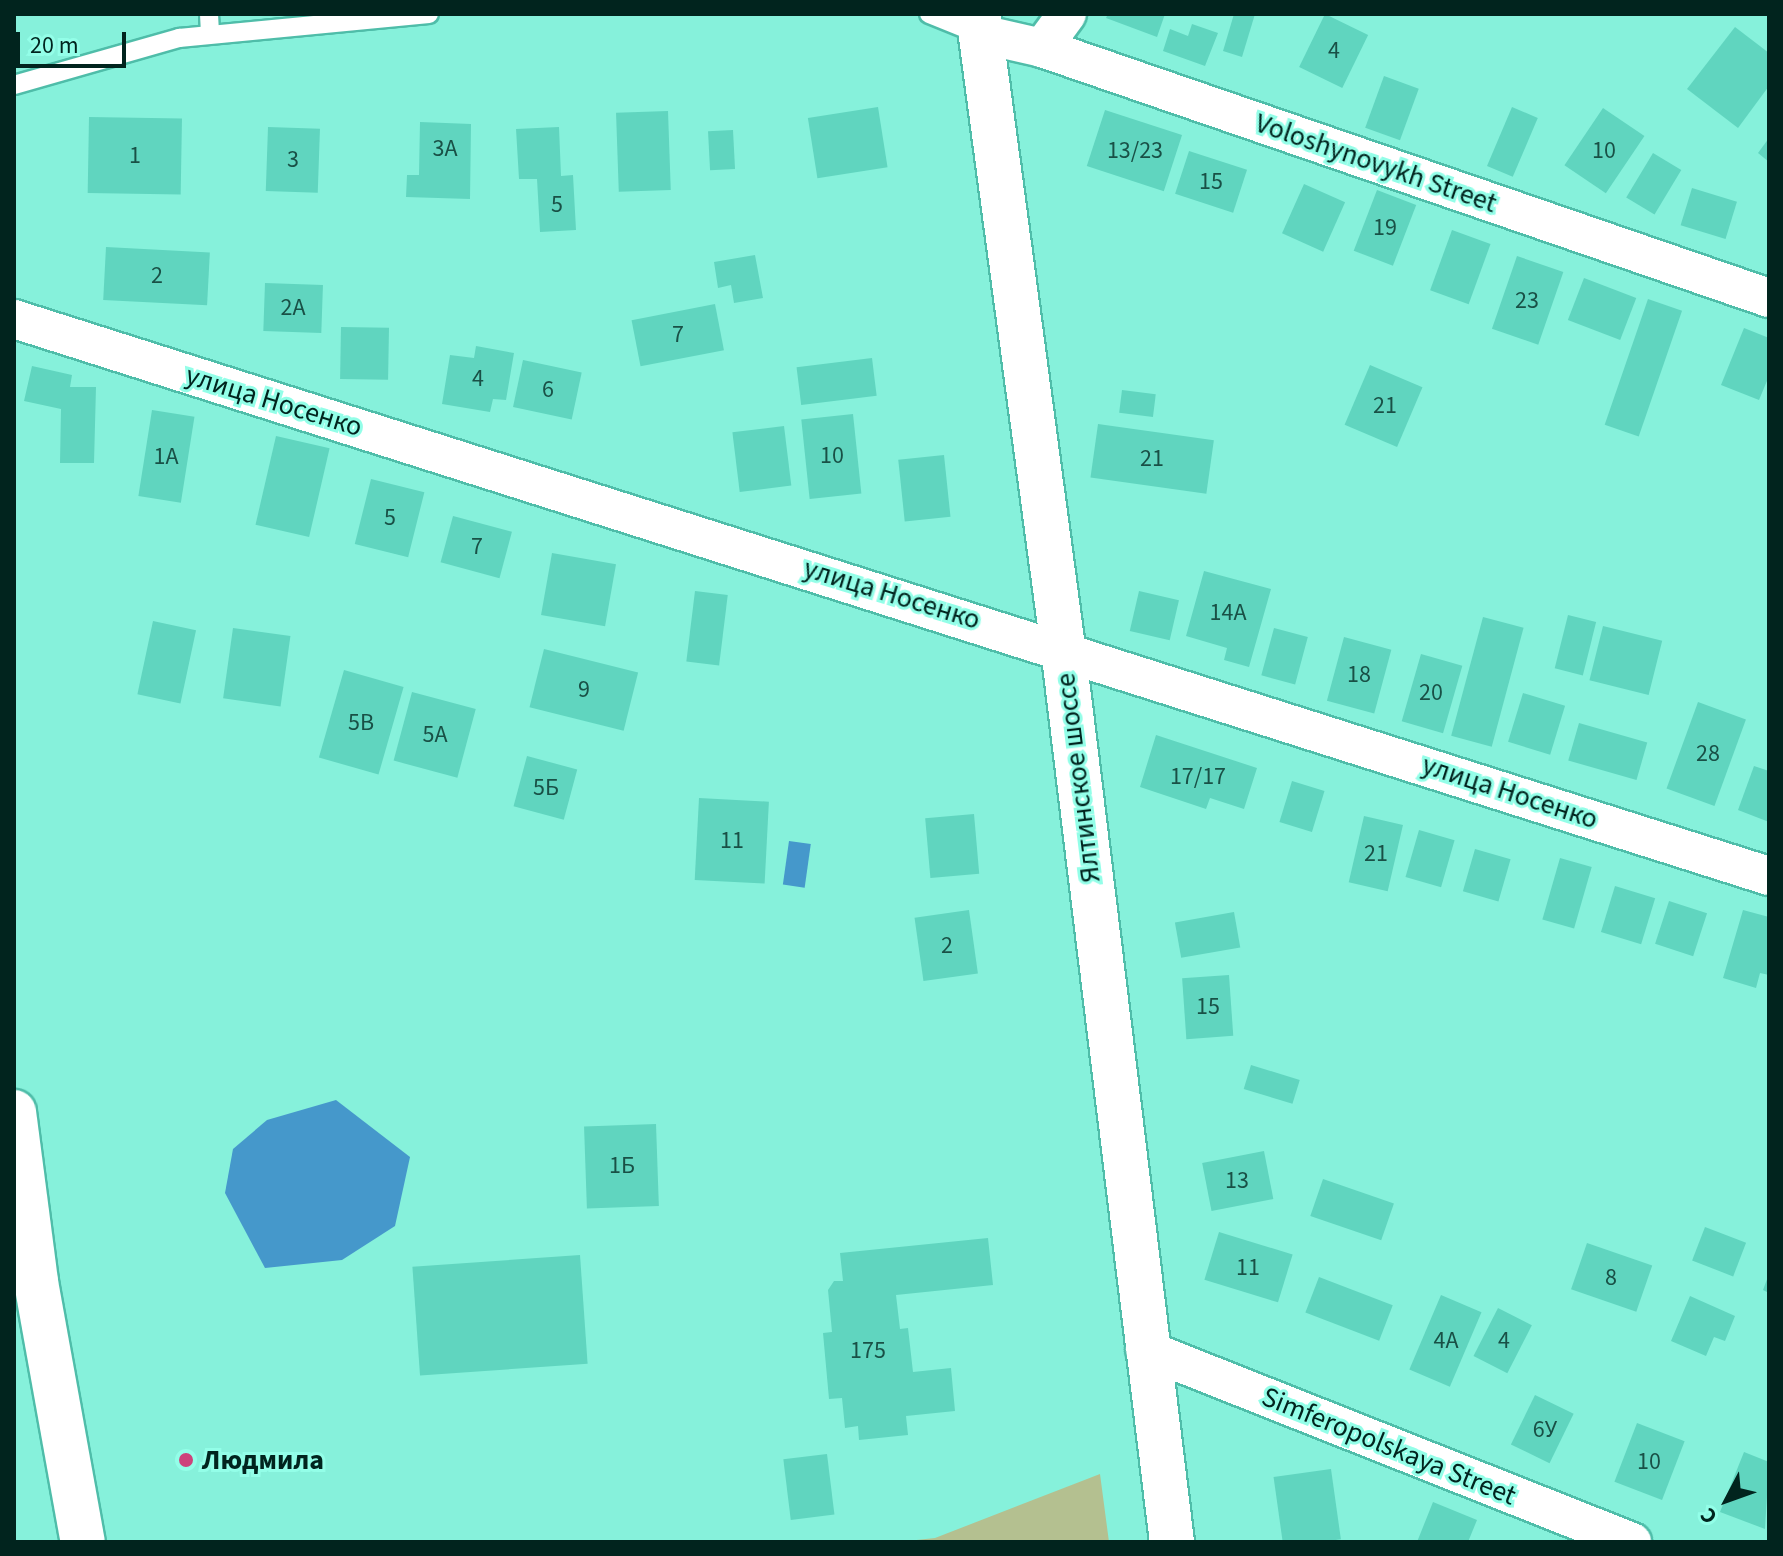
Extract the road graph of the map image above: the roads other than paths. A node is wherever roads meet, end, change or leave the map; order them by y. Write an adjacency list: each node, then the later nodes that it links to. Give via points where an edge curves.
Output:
1 (209, 14): 6 (lane)
2 (429, 14): 6 (lane)
3 (929, 14): 5 (lane)
4 (1067, 14): 7 (street)
5 (980, 24): 7 (street, Voloshynovykh Street); 11 (street, Ялтинское шоссе)
6 (210, 34): 8 (lane)
7 (1042, 48): 9 (street, Voloshynovykh Street)
8 (14, 85)
9 (1769, 298)
10 (14, 319): 11 (street, улица Носенко)
11 (1063, 648): 12 (street, улица Носенко); 14 (street, Ялтинское шоссе)
12 (1769, 876)
13 (14, 1112): 15 (street, via 36,1282)
14 (1145, 1349): 16 (street, Ялтинское шоссе); 17 (street, Simferopolskaya Street)
15 (83, 1542)
16 (1172, 1542)
17 (1632, 1542)

